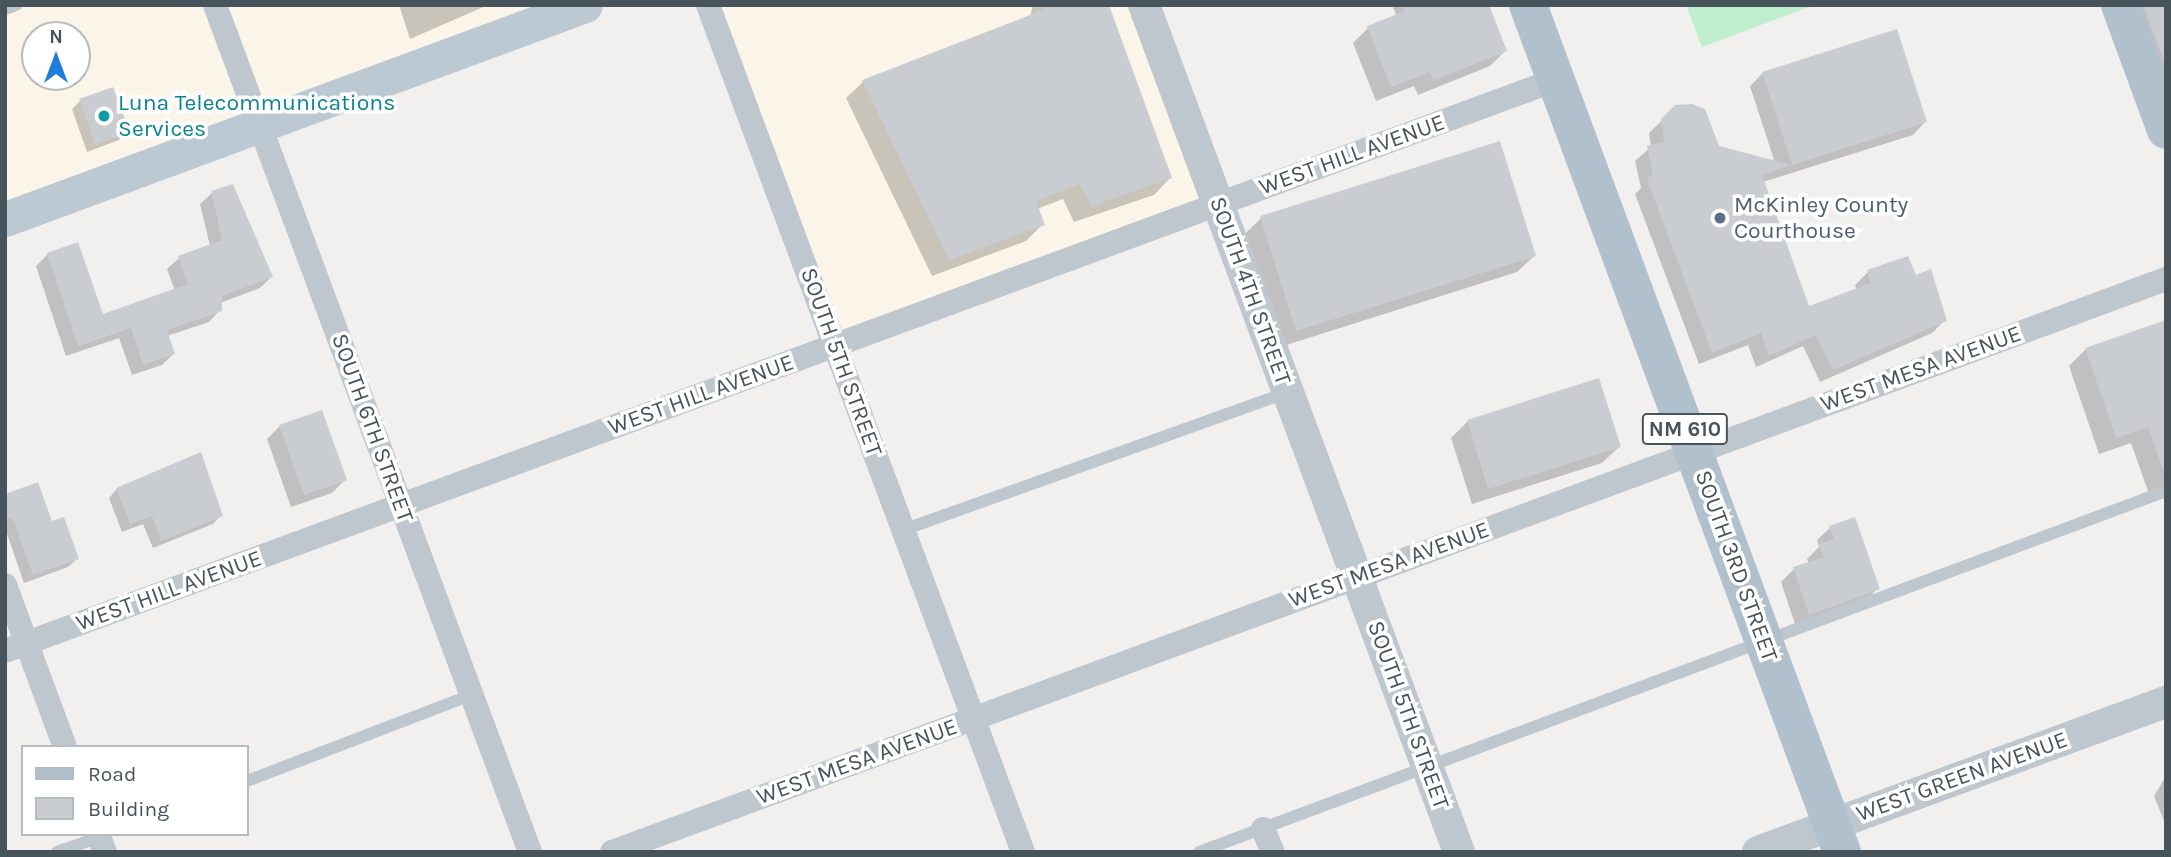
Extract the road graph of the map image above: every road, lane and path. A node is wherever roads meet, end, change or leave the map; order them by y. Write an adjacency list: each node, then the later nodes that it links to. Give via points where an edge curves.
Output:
1 (16, 5): 8 (lane)
2 (215, 5): 10 (street, SOUTH 6TH STREET)
3 (585, 5): 10 (main road)
4 (708, 5): 15 (street, SOUTH 5TH STREET)
5 (1144, 5): 12 (street, SOUTH 4TH STREET)
6 (1528, 5): 9 (main road, SOUTH 3RD STREET / NM 610)
7 (2120, 5): 11 (main road, via 2149,68)
8 (5, 9)
9 (1555, 80): 12 (street, WEST HILL AVENUE); 17 (main road, SOUTH 3RD STREET / NM 610)
10 (259, 125): 13 (main road); 19 (street, SOUTH 6TH STREET)
11 (2166, 130)
12 (1218, 204): 15 (street, WEST HILL AVENUE); 16 (street, SOUTH 4TH STREET)
13 (5, 219)
14 (2166, 279): 17 (street, WEST MESA AVENUE)
15 (835, 346): 19 (street, WEST HILL AVENUE); 20 (street, SOUTH 5TH STREET)
16 (1288, 392): 20 (lane); 21 (street, SOUTH 4TH STREET)
17 (1694, 453): 21 (street, WEST MESA AVENUE); 23 (main road, SOUTH 3RD STREET / NM 610)
18 (2166, 491): 23 (lane)
19 (401, 505): 24 (street, WEST HILL AVENUE); 25 (street, SOUTH 6TH STREET)
20 (903, 530): 27 (street, SOUTH 5TH STREET)
21 (1357, 577): 27 (street, WEST MESA AVENUE); 29 (street, SOUTH 5TH STREET)
22 (5, 585): 24 (street)
23 (1764, 642): 29 (lane); 31 (main road, SOUTH 3RD STREET / NM 610)
24 (16, 647): 28 (street)
25 (471, 695): 30 (lane); 35 (street, SOUTH 6TH STREET)
26 (2166, 702): 31 (street, WEST GREEN AVENUE)
27 (973, 719): 36 (street, WEST MESA AVENUE); 37 (street)
28 (64, 745)
29 (1426, 765): 33 (lane); 39 (street, SOUTH 5TH STREET)
30 (248, 781)
31 (1837, 838): 40 (street, WEST GREEN AVENUE)
32 (102, 839): 34 (lane)
33 (1268, 841): 38 (lane)
34 (57, 852)
35 (530, 852)
36 (612, 852)
37 (1023, 852)
38 (1199, 852)
39 (1459, 852)
40 (1758, 852)

